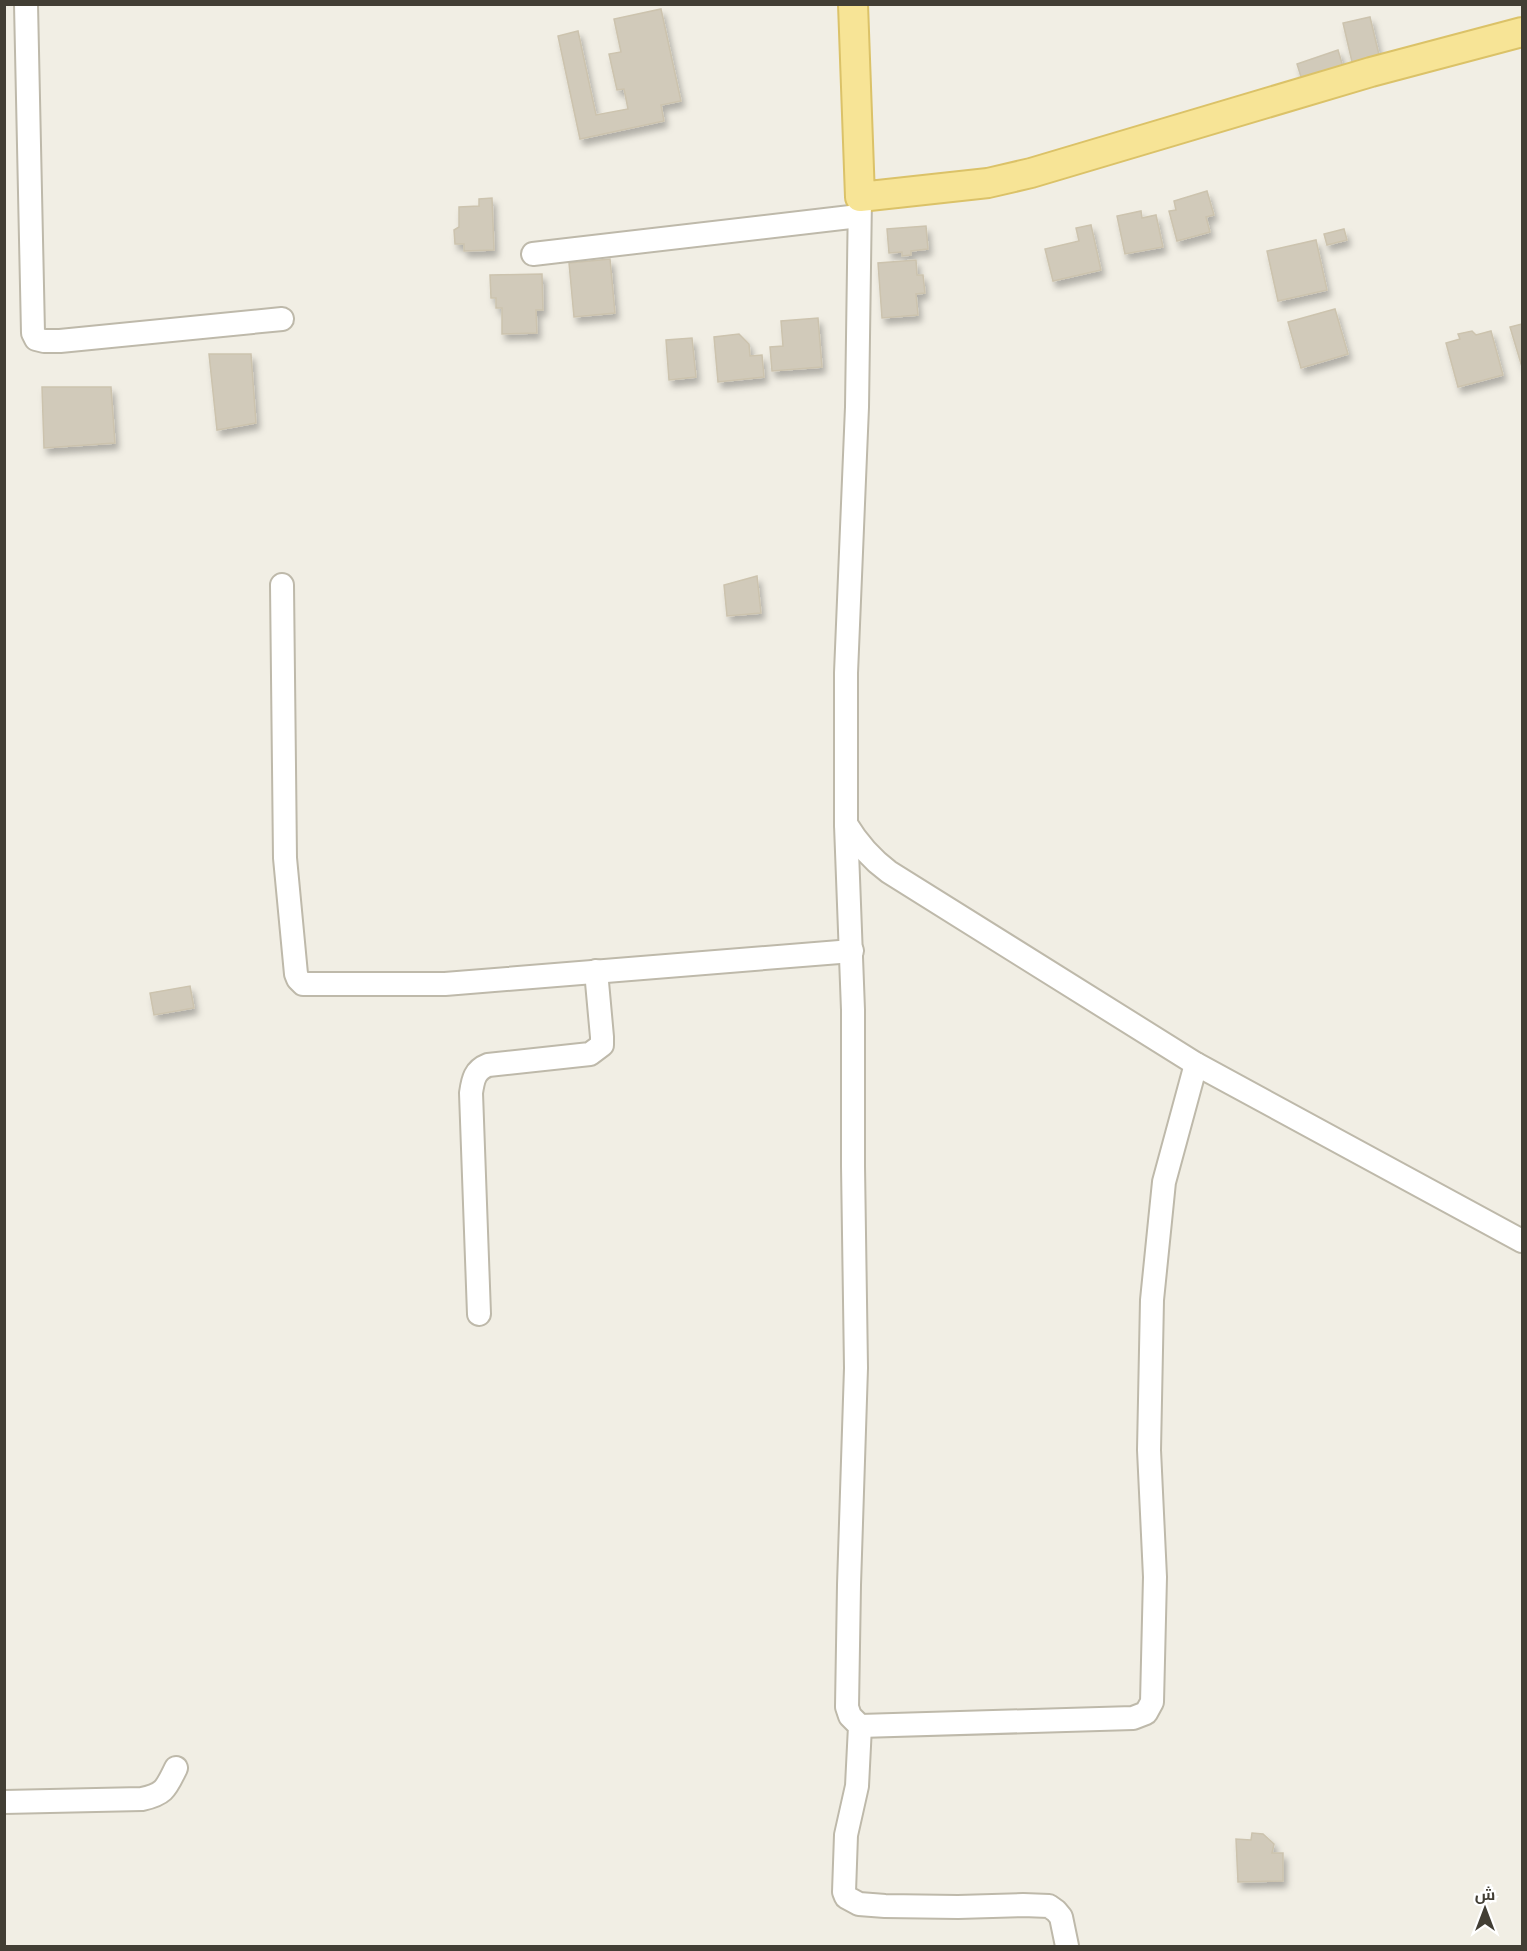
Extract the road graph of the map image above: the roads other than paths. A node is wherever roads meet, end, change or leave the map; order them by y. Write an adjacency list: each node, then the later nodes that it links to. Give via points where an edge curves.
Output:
1 (26, 4): 6 (street, via 36,339 60,341)
2 (853, 4): 4 (main road)
3 (1522, 32): 4 (main road, via 1371,72 1031,173)
4 (860, 207): 5 (street); 8 (street, via 857,407 846,673)
5 (533, 254)
6 (282, 320)
7 (282, 585): 10 (street, via 285,858 298,979 303,984 445,984)
8 (846, 824): 9 (street); 11 (street, via 871,859 889,872)
9 (852, 951): 10 (street); 14 (street, via 856,1368 848,1707 850,1716)
10 (596, 971): 13 (street, via 602,1037 598,1049 590,1054 488,1065 480,1068 473,1081)
11 (1197, 1064): 12 (street); 14 (street, via 1164,1182 1152,1300 1152,1702 1146,1713 1133,1719)
12 (1522, 1241)
13 (479, 1314)
14 (860, 1726): 17 (street, via 857,1786 844,1859 846,1897 859,1904 885,1906 1049,1906 1061,1917)
15 (176, 1768): 16 (street, via 164,1791 142,1799)
16 (4, 1802)
17 (1067, 1947)

